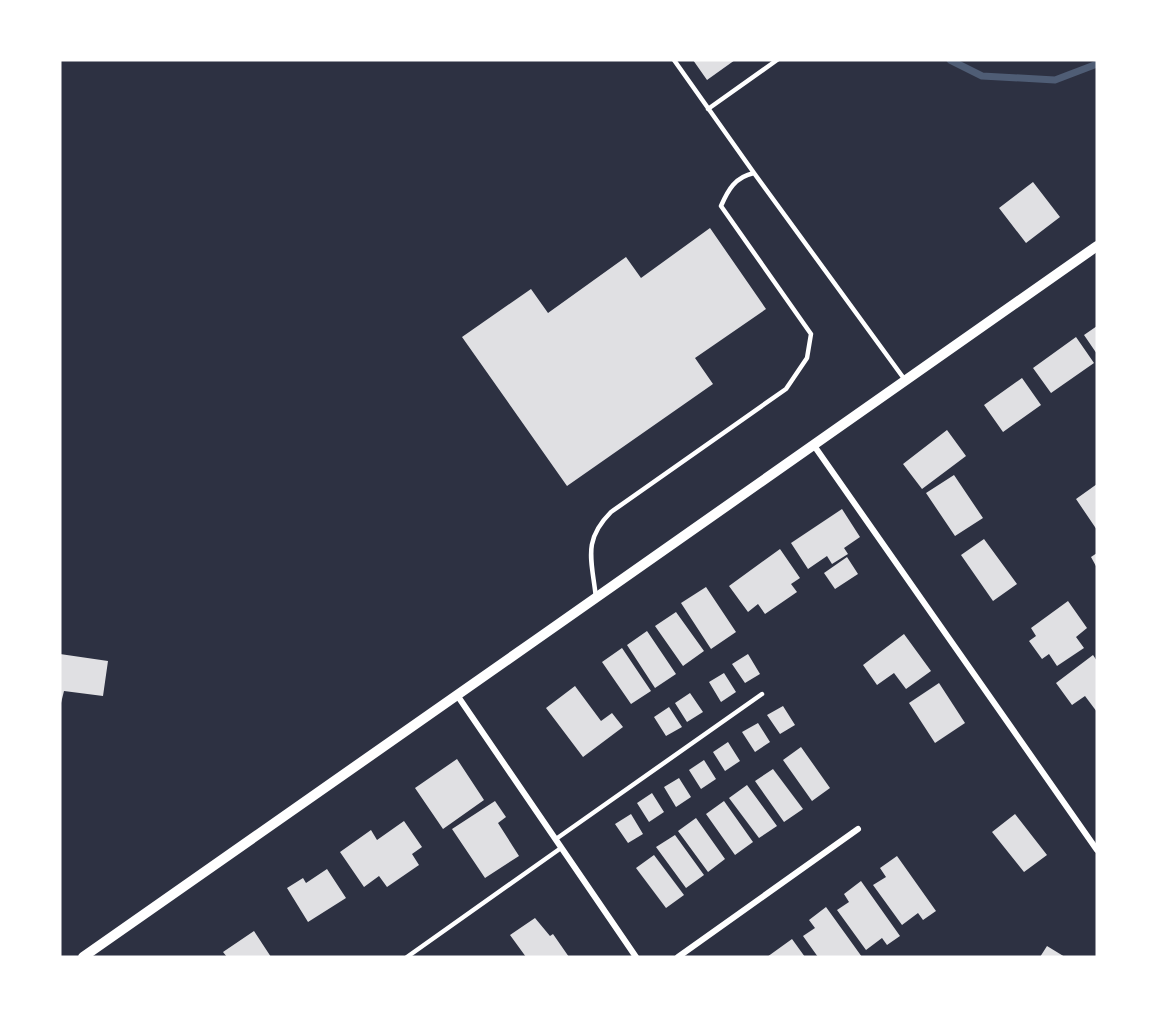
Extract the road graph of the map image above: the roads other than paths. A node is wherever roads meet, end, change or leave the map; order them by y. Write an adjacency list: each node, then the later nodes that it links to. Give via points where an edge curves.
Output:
1 (674, 60): 3 (lane)
2 (777, 60): 3 (lane)
3 (708, 109): 4 (lane)
4 (754, 173): 6 (lane); 8 (lane, via 743,175 729,188 721,206 811,334 807,358 786,389 598,525 590,546)
5 (1097, 246): 6 (street)
6 (906, 382): 7 (street)
7 (815, 447): 8 (street); 14 (street)
8 (596, 598): 9 (street)
9 (456, 694): 12 (street); 15 (street)
10 (762, 694): 12 (lane)
11 (858, 829): 18 (street)
12 (556, 839): 13 (street)
13 (561, 848): 16 (lane); 17 (street)
14 (1097, 850)
15 (83, 957)
16 (407, 957)
17 (636, 957)
18 (678, 957)

